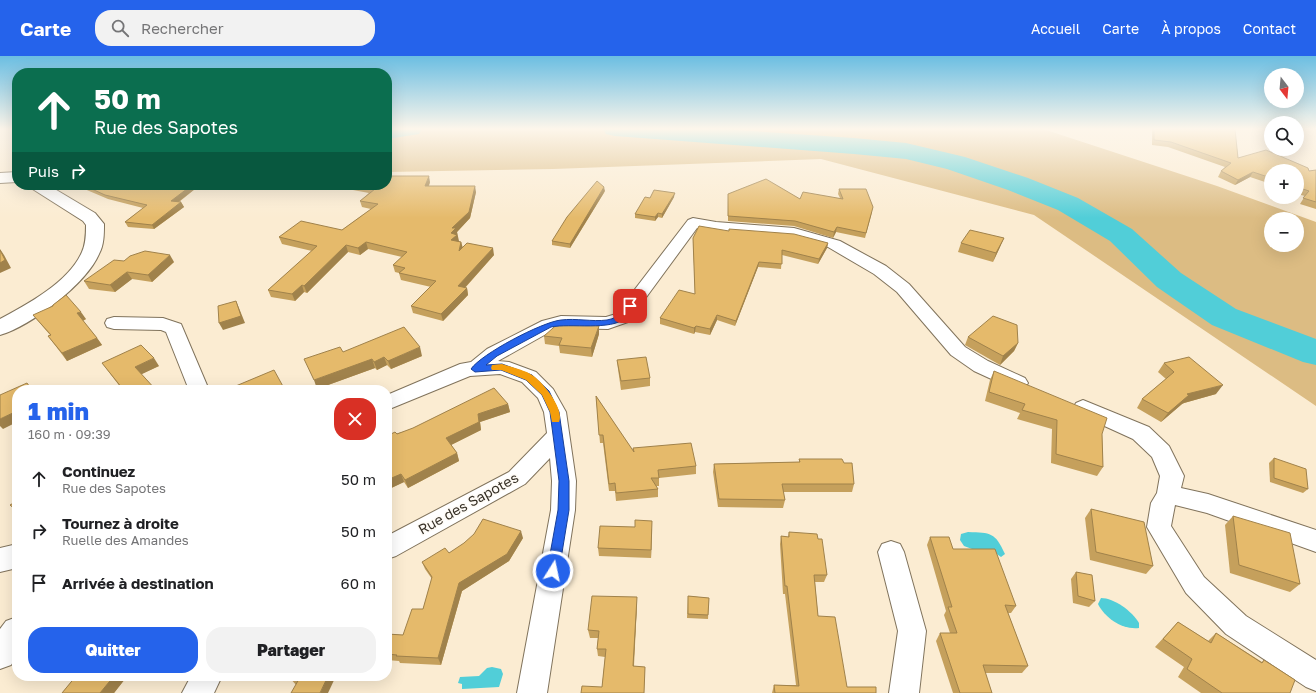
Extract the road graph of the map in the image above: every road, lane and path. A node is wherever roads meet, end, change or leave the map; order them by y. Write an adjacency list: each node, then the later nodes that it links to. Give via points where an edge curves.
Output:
1 (12, 177): 2 (street)
2 (0, 178)
3 (45, 190): 5 (street, via 89,217 95,224 94,244 90,257 82,268 49,298)
4 (114, 323): 7 (street, via 164,324 174,328)
5 (0, 328)
6 (475, 369): 8 (street, via 494,354 549,325 561,322 608,323 622,318 693,223 794,233 834,244 880,270 903,288 958,351 981,366); 9 (street, via 467,369); 11 (street, via 502,367 529,377 546,394 555,412)
7 (197, 385)
8 (1035, 389)
9 (392, 401)
10 (1070, 403): 12 (street, via 1141,433 1161,452 1172,476)
11 (558, 435): 14 (street, Rue des Sapotes, via 517,478); 23 (street, via 564,481 563,510)
12 (1168, 494): 13 (street, via 1208,504); 20 (street, via 1163,503 1159,527 1195,585 1236,625)
13 (1316, 540)
14 (392, 545)
15 (891, 552): 24 (street, via 912,631)
16 (12, 557): 17 (street)
17 (0, 560)
18 (12, 638): 19 (street)
19 (0, 654)
20 (1316, 677)
21 (205, 681): 22 (street)
22 (197, 693)
23 (532, 693)
24 (904, 693)

